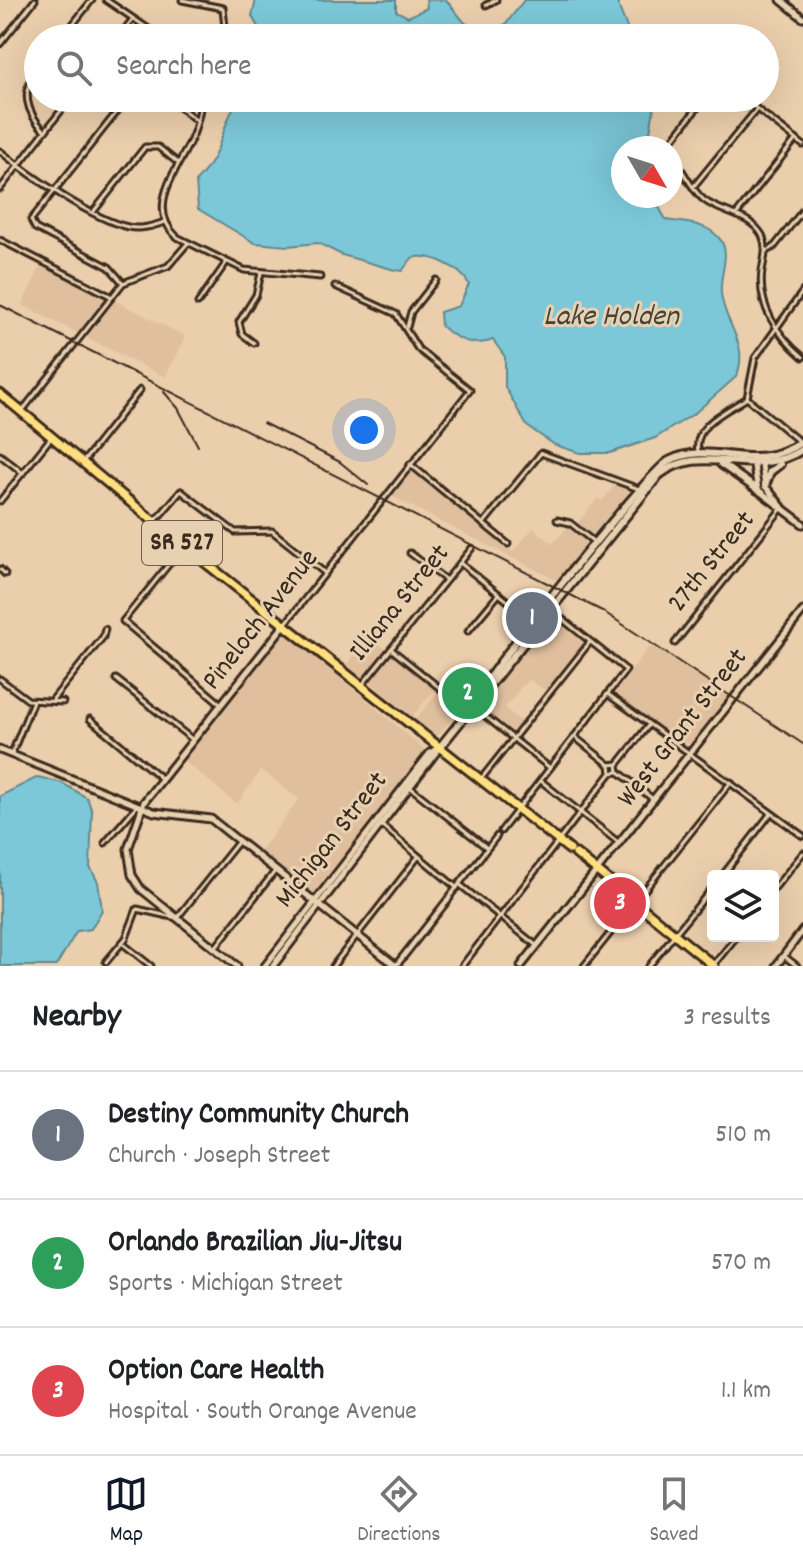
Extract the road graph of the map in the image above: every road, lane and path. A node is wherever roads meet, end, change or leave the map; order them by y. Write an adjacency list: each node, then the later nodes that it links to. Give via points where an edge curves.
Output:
1 (35, 0): 14 (street)
2 (92, 0): 10 (street)
3 (106, 0): 9 (street)
4 (182, 0): 13 (street, via 221,7)
5 (496, 0): 7 (street)
6 (781, 0): 8 (street)
7 (486, 5)
8 (803, 18)
9 (132, 20): 11 (street); 12 (street)
10 (73, 24)
11 (129, 24)
12 (139, 24)
13 (226, 24)
14 (0, 44)
15 (31, 112): 24 (street)
16 (60, 112): 24 (street)
17 (117, 112): 34 (street)
18 (186, 112): 23 (street)
19 (199, 112): 23 (street)
20 (694, 112): 25 (street)
21 (755, 112): 32 (street)
22 (761, 112): 26 (street)
23 (197, 121): 29 (street)
24 (45, 131): 30 (street)
25 (675, 136)
26 (796, 139): 27 (street); 37 (street)
27 (803, 145)
28 (0, 151): 30 (street)
29 (177, 162): 36 (street, via 158,147 145,147); 38 (street, via 167,184)
30 (18, 166): 33 (street); 34 (street)
31 (683, 172): 32 (street)
32 (694, 186): 37 (street, via 707,202)
33 (0, 189)
34 (54, 191): 36 (street); 46 (street, via 34,217 35,228 109,267)
35 (803, 210): 41 (street)
36 (94, 211): 38 (street, via 128,227)
37 (736, 215): 41 (street, via 761,233)
38 (165, 222): 40 (street)
39 (0, 240): 49 (street)
40 (188, 243): 42 (street); 46 (street, via 168,266)
41 (766, 251): 53 (street, via 761,285)
42 (226, 263): 43 (street); 50 (street)
43 (261, 273): 44 (street); 55 (street, via 256,295 239,322 242,334)
44 (320, 277)
45 (436, 280): 51 (street)
46 (123, 283): 49 (street)
47 (335, 286): 52 (street)
48 (803, 291): 53 (street)
49 (112, 297): 60 (street)
50 (198, 303)
51 (411, 312): 52 (street); 54 (street)
52 (396, 314): 54 (street)
53 (774, 327): 56 (street); 59 (street, via 755,358)
54 (407, 328): 69 (street, Pineloch Avenue, via 418,349 470,390)
55 (254, 343)
56 (803, 357)
57 (140, 390): 67 (street)
58 (0, 394): 60 (main road, SR 527)
59 (747, 398): 62 (street); 64 (street, via 701,429 696,439)
60 (22, 411): 61 (main road, SR 527)
61 (53, 436): 67 (main road, SR 527); 70 (street)
62 (802, 445): 65 (main road, Michigan Street); 68 (main road, Michigan Street)
63 (0, 455): 70 (street)
64 (699, 456): 66 (main road, Michigan Street); 68 (main road, Michigan Street); 72 (main road, Michigan Street, via 669,461); 74 (main road, Michigan Street, via 670,466)
65 (790, 458): 68 (main road, Michigan Street); 71 (main road, via 770,472)
66 (715, 460): 68 (main road, Michigan Street); 73 (main road)
67 (83, 462): 78 (main road, SR 527)
68 (757, 462): 71 (street); 73 (street)
69 (410, 464): 79 (street); 88 (street, Pineloch Avenue)
70 (23, 473): 75 (street)
71 (765, 486): 73 (street); 76 (street)
72 (639, 489): 74 (street); 79 (street, via 541,453); 83 (main road, Michigan Street)
73 (758, 490): 76 (street)
74 (640, 498): 83 (main road, Michigan Street)
75 (0, 501)
76 (782, 508): 80 (street); 99 (street, 27th Street)
77 (557, 520): 83 (street, via 570,523)
78 (155, 522): 82 (main road, SR 527); 88 (street, via 181,491 235,532 272,531)
79 (483, 524): 81 (street)
80 (803, 524)
81 (508, 544)
82 (184, 545): 94 (main road, SR 527); 108 (street, via 123,621)
83 (599, 545): 92 (main road, Michigan Street)
84 (472, 548): 86 (street, Illiana Street)
85 (410, 553): 90 (street)
86 (460, 563): 90 (street, Illiana Street); 91 (street)
87 (0, 569): 89 (street)
88 (325, 573): 94 (street, Pineloch Avenue)
89 (5, 574)
90 (446, 580): 100 (street, Illiana Street)
91 (499, 594): 95 (street); 97 (street)
92 (548, 608): 95 (main road, Michigan Street); 98 (street)
93 (803, 611): 117 (street, West Grant Street)
94 (285, 623): 103 (main road, SR 527); 108 (street, Pineloch Avenue)
95 (536, 623): 109 (main road, Michigan Street)
96 (105, 629): 105 (street)
97 (468, 631)
98 (590, 642): 104 (street, via 626,670); 112 (street)
99 (675, 643)
100 (391, 649): 103 (street, Illiana Street); 109 (street)
101 (0, 679): 106 (street)
102 (116, 679): 114 (street)
103 (362, 685): 115 (main road, SR 527)
104 (609, 695): 111 (street); 113 (street)
105 (53, 699): 106 (street); 107 (street)
106 (33, 701): 118 (street)
107 (63, 702)
108 (221, 704): 114 (street, Pineloch Avenue)
109 (470, 709): 112 (street); 115 (main road, Michigan Street)
110 (90, 719): 124 (street)
111 (648, 726): 117 (street); 119 (street)
112 (513, 738): 121 (street); 125 (street)
113 (576, 738): 120 (street); 121 (street)
114 (193, 740): 124 (street, Pineloch Avenue)
115 (440, 747): 125 (main road, SR 527); 128 (street, Michigan Street); 134 (street, Michigan Street, via 430,753)
116 (0, 750): 118 (street)
117 (692, 752): 127 (street); 129 (street, West Grant Street)
118 (11, 754): 130 (street)
119 (617, 764): 120 (street); 122 (street)
120 (610, 765): 123 (street)
121 (551, 769): 126 (street)
122 (618, 772): 123 (street); 129 (street)
123 (611, 773): 132 (street)
124 (162, 779): 130 (street, Pineloch Avenue)
125 (481, 779): 131 (main road, SR 527)
126 (541, 781): 131 (street); 132 (street)
127 (731, 782): 133 (street); 152 (street)
128 (411, 788): 134 (street, Michigan Street); 142 (street)
129 (654, 800): 141 (street, West Grant Street)
130 (140, 807): 138 (street, via 207,818); 140 (street); 154 (street, Pineloch Avenue, via 128,852 132,875)
131 (519, 809): 135 (street); 139 (main road, SR 527)
132 (580, 812): 139 (street); 141 (street)
133 (771, 813): 137 (street); 146 (street)
134 (379, 823): 144 (street); 151 (street, Michigan Street)
135 (501, 831)
136 (497, 836): 142 (street)
137 (803, 836)
138 (239, 841): 145 (street); 154 (street)
139 (559, 841): 147 (main road, SR 527); 153 (street)
140 (105, 843)
141 (619, 843): 147 (street, West Grant Street)
142 (487, 848): 149 (street)
143 (803, 853): 148 (street)
144 (418, 857): 149 (street); 157 (street)
145 (276, 870): 151 (street); 162 (street)
146 (727, 870)
147 (596, 871): 152 (main road, SR 527); 161 (street, West Grant Street)
148 (779, 883)
149 (458, 886): 153 (street); 171 (street)
150 (707, 894): 156 (street)
151 (317, 902): 157 (street); 160 (street, Michigan Street); 163 (street, Michigan Street)
152 (636, 903): 156 (main road, SR 527); 174 (street)
153 (500, 917): 161 (street); 172 (street)
154 (177, 918): 159 (street, via 137,909); 162 (street)
155 (803, 930): 164 (street)
156 (675, 934): 175 (street); 176 (main road, SR 527)
157 (357, 935): 170 (street); 171 (street)
158 (732, 942): 176 (street)
159 (122, 943): 165 (street); 166 (street)
160 (281, 944): 163 (street); 168 (street, Michigan Street)
161 (537, 946): 173 (street, West Grant Street)
162 (215, 948): 167 (street)
163 (283, 953): 169 (street, Michigan Street)
164 (784, 956): 177 (street); 178 (street)
165 (106, 962)
166 (151, 966)
167 (237, 966)
168 (265, 966)
169 (273, 966)
170 (333, 966)
171 (395, 966)
172 (462, 966)
173 (521, 966)
174 (584, 966)
175 (649, 966)
176 (713, 966)
177 (776, 966)
178 (797, 966)

